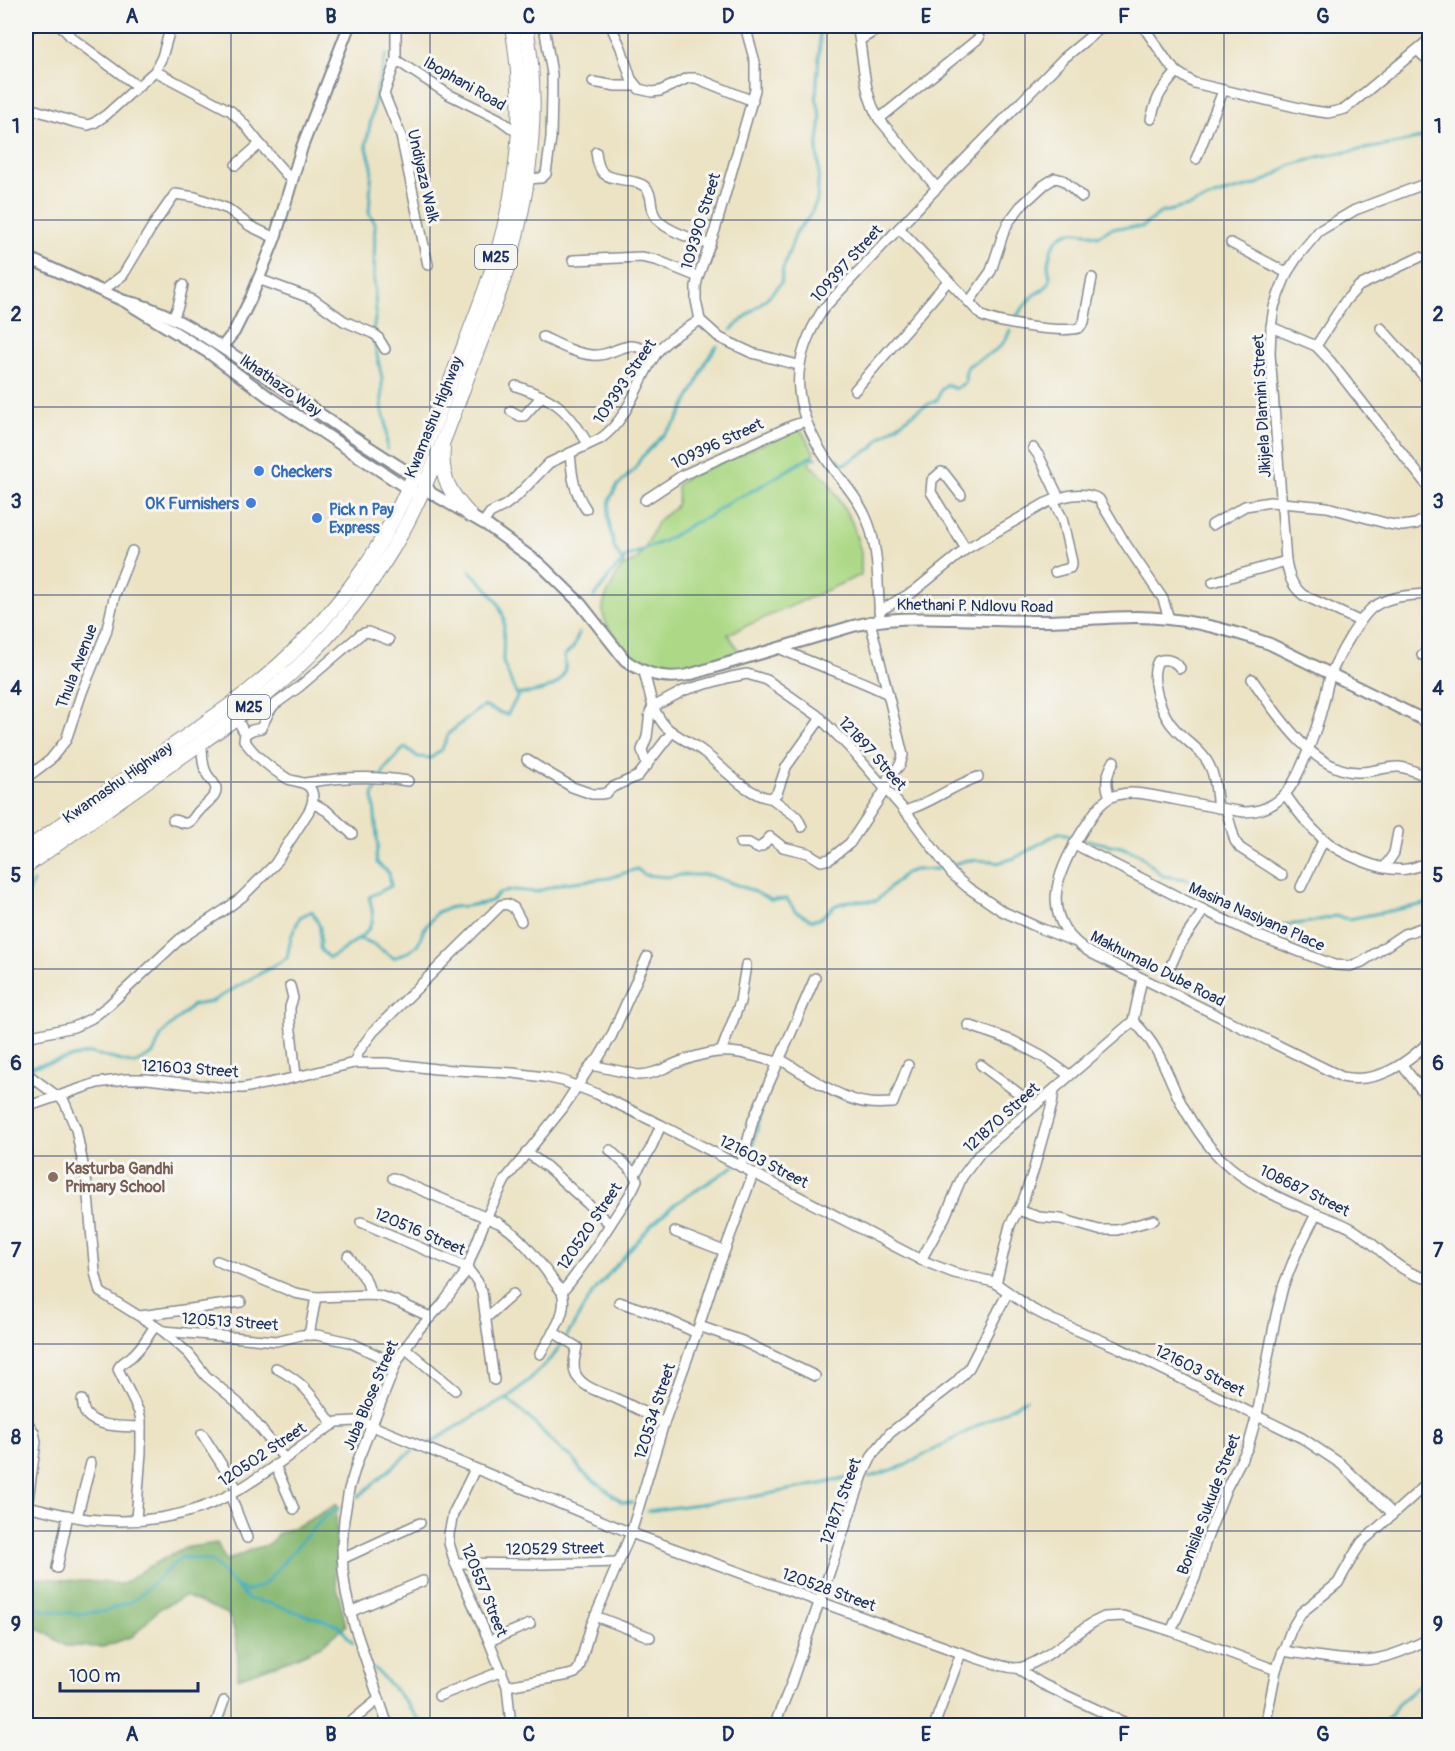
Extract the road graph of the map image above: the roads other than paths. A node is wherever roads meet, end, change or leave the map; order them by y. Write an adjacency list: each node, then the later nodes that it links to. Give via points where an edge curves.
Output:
1 (30, 26): 15 (street)
2 (61, 26): 25 (street)
3 (171, 26): 22 (street)
4 (349, 26): 38 (street)
5 (396, 26): 20 (street, Undiyaza Walk)
6 (512, 26): 32 (main road, Kwamashu Highway / M25, via 518,72)
7 (526, 26): 37 (main road, Kwamashu Highway / M25, via 533,116)
8 (544, 26): 37 (street, via 552,74 551,138 546,174)
9 (611, 26): 26 (street)
10 (745, 26): 28 (street, 109390 Street, via 755,62)
11 (857, 26): 18 (street)
12 (883, 26): 18 (street)
13 (1103, 26): 40 (street, 109397 Street, via 1064,58)
14 (1143, 26): 23 (street)
15 (26, 37)
16 (979, 38): 30 (street)
17 (1430, 39): 19 (street)
18 (860, 40): 30 (street, via 867,95)
19 (1417, 50): 21 (street); 27 (street, via 1345,109 1336,112 1308,110)
20 (396, 60): 32 (street, Ibophani Road); 49 (street, Undiyaza Walk, via 384,94 401,136)
21 (1430, 62)
22 (155, 71): 25 (street); 33 (street, via 231,111)
23 (1176, 72): 27 (street, via 1194,83); 31 (street, via 1161,89)
24 (593, 82): 26 (street)
25 (137, 86): 29 (street, via 101,119 88,125)
26 (636, 86): 28 (street, via 660,91 696,78)
27 (1223, 91): 35 (street)
28 (753, 100): 45 (street, 109390 Street)
29 (26, 107)
30 (879, 118): 40 (street)
31 (1151, 119)
32 (518, 133): 79 (main road, Kwamashu Highway / M25, via 502,237)
33 (260, 144): 36 (street); 38 (street)
34 (596, 152): 45 (street, via 603,174 646,188 659,222)
35 (1196, 159)
36 (236, 165)
37 (527, 179): 75 (main road, Kwamashu Highway / M25, via 513,249)
38 (292, 181): 43 (street)
39 (1430, 182): 50 (street, Jikijela Dlamini Street, via 1355,210 1324,227)
40 (937, 188): 42 (street, 109397 Street)
41 (1082, 197): 58 (street, via 1063,180 1054,178 1020,207 1003,234 992,271)
42 (899, 228): 54 (street); 68 (street, 109397 Street, via 824,308 808,335)
43 (275, 238): 53 (street); 56 (street, via 228,209 174,194 123,276)
44 (1232, 243): 50 (street)
45 (710, 245): 51 (street, 109390 Street)
46 (26, 257): 56 (street, Ikhathazo Way)
47 (1420, 257): 64 (street, via 1359,286)
48 (573, 260): 51 (street, via 641,257)
49 (428, 265)
50 (1287, 273): 61 (street, Jikijela Dlamini Street)
51 (698, 277): 60 (street, 109390 Street, via 696,300)
52 (1092, 278): 58 (street, via 1084,322 1074,330 999,322 982,316)
53 (258, 279): 65 (street, via 234,332); 66 (street, via 313,299 344,321 377,336)
54 (948, 281): 58 (street); 71 (street)
55 (183, 285): 59 (street)
56 (102, 291): 57 (street, Ikhathazo Way)
57 (124, 301): 59 (street, Ikhathazo Way); 79 (street, Ikhathazo Way, via 209,353 269,397)
58 (969, 303)
59 (173, 319): 65 (street, Ikhathazo Way)
60 (700, 320): 67 (street, 109393 Street); 68 (street, via 720,338 752,353)
61 (1271, 327): 64 (street); 84 (street, Jikijela Dlamini Street)
62 (1381, 328): 69 (street)
63 (543, 337): 67 (street, via 593,356 628,346)
64 (1316, 346): 80 (street)
65 (222, 347): 79 (street, Ikhathazo Way)
66 (384, 349)
67 (656, 354): 76 (street, 109393 Street, via 619,421 600,440)
68 (798, 365): 74 (street, 109397 Street)
69 (1430, 383)
70 (516, 386): 72 (street)
71 (855, 390)
72 (542, 396): 73 (street, via 524,416); 76 (street, via 562,408)
73 (511, 411)
74 (806, 421): 83 (street, 109396 Street, via 683,475); 96 (street, 109397 Street, via 814,441 865,515 872,534 877,562)
75 (444, 438): 79 (main road, Kwamashu Highway / M25); 86 (main road, via 442,457 449,487)
76 (588, 444): 78 (street, 109393 Street)
77 (1033, 448): 82 (street)
78 (570, 453): 85 (street, via 574,485); 88 (street, 109393 Street, via 549,463)
79 (419, 487): 86 (street, Khethani P. Ndlovu Road); 107 (main road, Kwamashu Highway / M25, via 332,610)
80 (1430, 489)
81 (961, 495): 90 (street, via 944,473 932,480 931,492)
82 (1056, 499): 90 (street); 93 (street, via 1072,562 1070,568); 97 (street, via 1077,494 1099,499 1165,602)
83 (645, 500)
84 (1282, 503): 87 (street, via 1328,507 1402,526); 89 (street, via 1250,504); 92 (street, Jikijela Dlamini Street)
85 (586, 509)
86 (470, 515): 88 (street, Khethani P. Ndlovu Road)
87 (1430, 516)
88 (483, 523): 102 (street, Khethani P. Ndlovu Road, via 540,564 580,603 624,660)
89 (1212, 525)
90 (966, 549): 96 (street)
91 (132, 551): 119 (street, Thula Avenue, via 66,740 50,760)
92 (1286, 561): 94 (street); 98 (street, Jikijela Dlamini Street, via 1290,579 1303,595)
93 (1055, 572)
94 (1213, 582)
95 (1430, 594): 98 (street, via 1387,600)
96 (876, 617): 97 (street, Khethani P. Ndlovu Road); 100 (street, Khethani P. Ndlovu Road); 105 (street, 109397 Street)
97 (1169, 619): 103 (street, Khethani P. Ndlovu Road, via 1246,636)
98 (1359, 621): 103 (street)
99 (389, 640): 112 (street, via 368,632 361,634 274,705 261,728)
100 (780, 648): 102 (street, Khethani P. Ndlovu Road, via 676,677); 105 (street)
101 (1180, 668): 128 (street, via 1168,660 1158,661 1155,685 1173,727 1210,765)
102 (644, 672): 106 (street)
103 (1331, 674): 109 (street, Khethani P. Ndlovu Road); 114 (street)
104 (1252, 679): 114 (street)
105 (888, 694): 123 (street, 109397 Street, via 903,755)
106 (653, 707): 108 (street, 121897 Street, via 684,690 747,674 767,680); 111 (street); 117 (street, via 642,750)
107 (233, 712): 110 (main road, Kwamashu Highway / M25); 112 (street); 113 (main road, Kwamashu Highway / M25)
108 (821, 718): 123 (street, 121897 Street); 126 (street, via 786,767 777,793)
109 (1430, 723)
110 (199, 728): 113 (street); 137 (main road, Kwamashu Highway / M25)
111 (672, 732): 117 (street); 126 (street, via 745,786)
112 (245, 734): 122 (street, via 244,740 264,762 288,779)
113 (202, 742): 130 (street, via 204,769 216,787 215,792 189,822); 139 (main road, Kwamashu Highway / M25)
114 (1307, 750): 120 (street, via 1356,773 1401,767); 124 (street)
115 (527, 759): 117 (street, via 572,788 592,794 606,793 638,776)
116 (1114, 761): 125 (street, via 1107,773)
117 (647, 766)
118 (978, 777): 129 (street)
119 (26, 778)
120 (1430, 778)
121 (408, 781): 122 (street, via 343,778)
122 (304, 783): 127 (street, via 310,788)
123 (885, 790): 129 (street, 121897 Street); 135 (street, 109397 Street, via 850,843 830,859 821,861 808,853 783,847 770,837 757,848)
124 (1286, 794): 128 (street, via 1261,811); 134 (street)
125 (1110, 797): 128 (street, via 1133,793); 136 (street, Makhumalo Dube Road)
126 (771, 798): 131 (street, via 797,817)
127 (313, 803): 133 (street); 155 (street, via 275,864 242,897 180,939 92,1018 74,1027)
128 (1222, 808): 141 (street, via 1240,848)
129 (904, 811): 146 (street, 121897 Street, via 952,874 981,898 1002,911)
130 (173, 820)
131 (802, 827)
132 (1398, 832): 140 (street, via 1394,853)
133 (352, 834)
134 (1324, 839): 140 (street); 142 (street)
135 (740, 843)
136 (1074, 844): 143 (street, Masina Nasiyana Place); 146 (street, Makhumalo Dube Road, via 1061,869 1055,899 1059,918)
137 (26, 850)
138 (1430, 862): 140 (street, via 1408,869)
139 (26, 866)
140 (1384, 868)
141 (1282, 875)
142 (1301, 887)
143 (1204, 910): 145 (street, Masina Nasiyana Place, via 1254,934 1341,966 1362,962 1404,934); 148 (street)
144 (521, 921): 159 (street, via 514,908 501,906 373,1032)
145 (1430, 926)
146 (1075, 941): 151 (street, Makhumalo Dube Road, via 1102,960)
147 (647, 957): 160 (street, Juba Blose Street, via 606,1047)
148 (1171, 964)
149 (746, 965): 157 (street, via 740,1002)
150 (815, 978): 158 (street)
151 (1142, 979): 153 (street); 163 (street, Makhumalo Dube Road, via 1342,1077 1369,1078)
152 (290, 986): 166 (street)
153 (1133, 1021): 165 (street, 121870 Street); 181 (street, 108687 Street, via 1158,1051 1186,1112 1221,1158 1256,1184)
154 (968, 1025): 165 (street, via 1013,1041)
155 (26, 1037)
156 (1430, 1041): 163 (street, Makhumalo Dube Road)
157 (722, 1052): 158 (street); 160 (street, via 645,1075)
158 (778, 1062): 161 (street, via 783,1061 825,1086 867,1103 893,1103); 176 (street, via 753,1120)
159 (354, 1063): 166 (street, 121603 Street); 167 (street, 121603 Street, via 513,1073)
160 (591, 1065): 167 (street, Juba Blose Street)
161 (908, 1065)
162 (981, 1065): 171 (street)
163 (1402, 1065): 170 (street)
164 (26, 1073): 169 (street)
165 (1068, 1075): 168 (street, 121870 Street)
166 (296, 1076): 169 (street, 121603 Street, via 243,1088 126,1079 97,1083)
167 (578, 1086): 173 (street, 121603 Street); 175 (street, Juba Blose Street)
168 (1054, 1090): 171 (street, 121870 Street); 180 (street, via 1029,1189)
169 (59, 1096): 172 (street); 201 (street, via 66,1104 79,1140 100,1292)
170 (1430, 1101)
171 (1034, 1105): 189 (street, 121870 Street, via 969,1166)
172 (26, 1107)
173 (661, 1125): 176 (street, 121603 Street); 178 (street)
174 (610, 1150): 178 (street, 120520 Street)
175 (526, 1152): 182 (street, Juba Blose Street, via 505,1179); 185 (street)
176 (741, 1167): 177 (street, 121603 Street)
177 (753, 1173): 187 (street, 120534 Street); 189 (street, 121603 Street)
178 (635, 1174): 185 (street, 120520 Street, via 636,1184)
179 (393, 1178): 182 (street)
180 (1018, 1210): 183 (street, via 1099,1230 1117,1230); 193 (street, via 1010,1225)
181 (1316, 1214): 192 (street, 108687 Street, via 1354,1230 1408,1273); 216 (street, Bonisile Sukude Street, via 1283,1287)
182 (486, 1218): 191 (street, Juba Blose Street); 194 (street, via 513,1232)
183 (1154, 1220)
184 (361, 1222): 191 (street, 120516 Street)
185 (610, 1224): 194 (street, 120520 Street)
186 (675, 1232): 187 (street)
187 (724, 1251): 205 (street, 120534 Street)
188 (348, 1256): 197 (street, via 366,1280)
189 (921, 1260): 193 (street, 121603 Street)
190 (217, 1261): 198 (street, via 295,1293)
191 (467, 1268): 202 (street, Juba Blose Street); 203 (street, via 480,1286)
192 (1430, 1279)
193 (996, 1284): 195 (street, 121603 Street)
194 (562, 1292): 206 (street, via 564,1310)
195 (1008, 1292): 216 (street, 121603 Street, via 1053,1320); 242 (street, 121871 Street, via 964,1374 890,1432 873,1454)
196 (513, 1294): 203 (street)
197 (371, 1295): 198 (street); 202 (street, via 396,1301)
198 (316, 1297): 207 (street)
199 (241, 1302): 201 (street)
200 (619, 1302): 205 (street)
201 (140, 1316): 204 (street)
202 (430, 1317): 208 (street, Juba Blose Street)
203 (485, 1319): 213 (street)
204 (159, 1329): 207 (street, 120513 Street, via 276,1341); 221 (street, via 118,1369 139,1412); 223 (street, via 238,1403)
205 (698, 1330): 212 (street, via 742,1341); 218 (street, 120534 Street)
206 (556, 1334): 209 (street); 218 (street, via 573,1345 574,1371 583,1383)
207 (309, 1335): 210 (street, 120513 Street, via 349,1342)
208 (405, 1348): 210 (street, Juba Blose Street); 214 (street)
209 (540, 1354)
210 (396, 1364): 220 (street, Juba Blose Street)
211 (276, 1368): 219 (street, via 307,1389)
212 (814, 1376)
213 (494, 1380)
214 (454, 1390)
215 (82, 1400): 221 (street, via 86,1414 96,1421)
216 (1257, 1415): 231 (street, 121603 Street, via 1322,1450); 246 (street, Bonisile Sukude Street, via 1248,1447 1226,1489 1195,1578)
217 (27, 1422): 229 (street, via 36,1442)
218 (664, 1423): 235 (street, 120534 Street)
219 (333, 1425): 220 (street, 120502 Street, via 349,1421); 223 (street, 120502 Street)
220 (370, 1425): 226 (street, 120528 Street); 237 (street, Juba Blose Street, via 349,1489)
221 (141, 1427): 233 (street)
222 (202, 1434): 228 (street)
223 (284, 1458): 225 (street, 120502 Street)
224 (91, 1463): 232 (street)
225 (275, 1465): 228 (street, 120502 Street); 230 (street)
226 (475, 1469): 235 (street, 120528 Street); 239 (street, 120557 Street, via 450,1525 449,1543)
227 (1430, 1481): 231 (street)
228 (234, 1492): 233 (street, 120502 Street, via 173,1516); 236 (street)
229 (26, 1506): 232 (street, 120502 Street)
230 (294, 1509)
231 (1393, 1514): 250 (street, via 1357,1549 1338,1583 1300,1613)
232 (72, 1516): 233 (street, 120502 Street); 240 (street)
233 (136, 1520)
234 (420, 1523): 237 (street)
235 (631, 1533): 238 (street, 120534 Street); 242 (street, 120528 Street)
236 (247, 1538)
237 (342, 1559): 243 (street, Juba Blose Street)
238 (619, 1562): 239 (street, 120529 Street); 244 (street, 120534 Street)
239 (455, 1563): 249 (street, 120557 Street)
240 (57, 1568)
241 (423, 1581): 243 (street)
242 (820, 1602): 251 (street, 120528 Street); 263 (street, 121871 Street)
243 (350, 1612): 257 (street, Juba Blose Street)
244 (595, 1616): 247 (street); 255 (street, 120534 Street, via 575,1673)
245 (530, 1624): 249 (street)
246 (1171, 1631): 252 (street, via 1123,1616 1104,1617 1042,1658); 253 (street)
247 (650, 1636)
248 (1430, 1638): 250 (street, via 1383,1657 1359,1660)
249 (489, 1641): 254 (street, 120557 Street)
250 (1282, 1651): 253 (street)
251 (961, 1653): 252 (street, 120528 Street); 264 (street)
252 (1017, 1668): 265 (street, 120528 Street, via 1042,1684)
253 (1276, 1670): 266 (street)
254 (502, 1671): 255 (street, 120557 Street); 256 (street)
255 (507, 1686): 262 (street, 120557 Street)
256 (439, 1696)
257 (379, 1699): 260 (street); 261 (street, Juba Blose Street)
258 (224, 1701): 259 (street)
259 (215, 1725)
260 (346, 1725)
261 (388, 1725)
262 (511, 1725)
263 (774, 1725)
264 (934, 1725)
265 (1132, 1725)
266 (1265, 1725)

